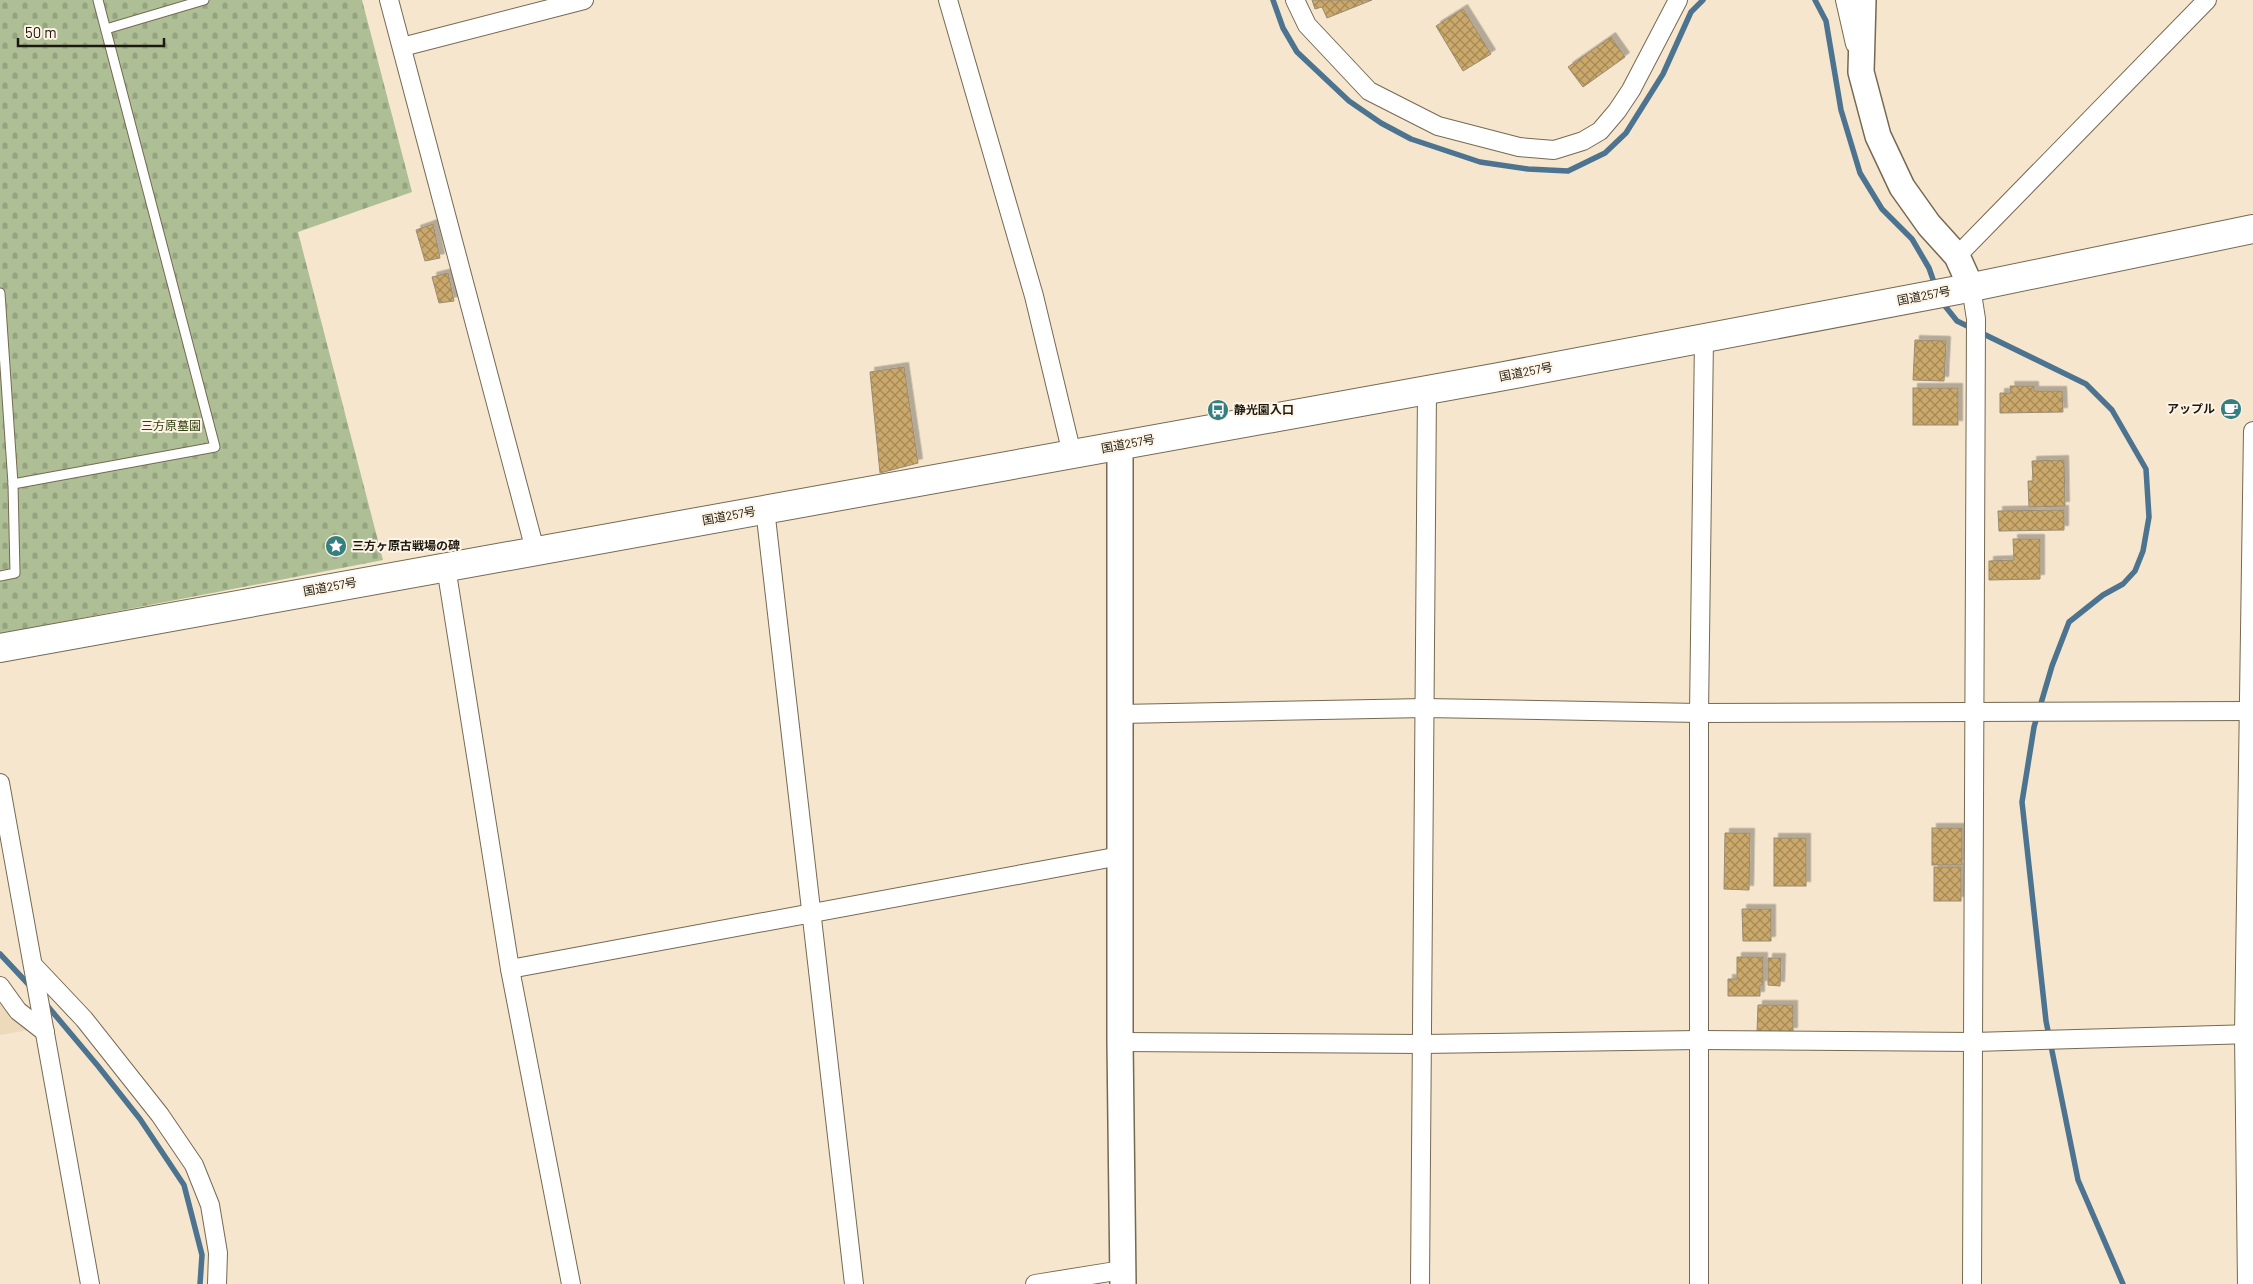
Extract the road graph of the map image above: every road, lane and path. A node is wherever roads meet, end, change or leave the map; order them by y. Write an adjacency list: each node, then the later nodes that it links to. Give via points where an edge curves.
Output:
1 (98, 0): 11 (lane)
2 (204, 0): 11 (lane)
3 (389, 0): 12 (street)
4 (584, 0): 12 (street)
5 (948, 0): 22 (street, via 1034,296)
6 (1295, 0): 7 (street, via 1307,25 1369,91 1438,126 1519,147 1554,150 1583,141 1600,131 1617,111)
7 (1678, 0)
8 (1845, 0): 13 (street)
9 (1863, 0): 13 (street)
10 (2204, 1): 15 (street)
11 (106, 29): 23 (lane, via 215,447)
12 (402, 47): 25 (street)
13 (1861, 72): 15 (street, via 1878,136 1902,188)
14 (2253, 229): 16 (highway, 国道257号)
15 (1957, 256): 16 (street)
16 (1964, 288): 18 (highway, 国道257号); 31 (street, via 1976,318)
17 (0, 293): 23 (lane)
18 (1704, 338): 19 (highway, 国道257号); 32 (street)
19 (1427, 390): 21 (highway, 国道257号); 29 (street)
20 (2253, 431): 30 (street)
21 (1120, 445): 22 (highway, 国道257号); 33 (street)
22 (1072, 454): 24 (highway, 国道257号)
23 (13, 484): 27 (lane, via 15,574)
24 (765, 509): 25 (highway, 国道257号); 36 (street)
25 (535, 550): 26 (highway, 国道257号)
26 (446, 567): 28 (highway, 国道257号); 37 (street)
27 (0, 576)
28 (0, 648)
29 (1425, 708): 32 (street); 33 (street); 45 (street)
30 (2252, 710): 31 (street); 41 (street)
31 (1975, 711): 32 (street); 44 (street)
32 (1699, 713): 42 (street)
33 (1120, 714): 35 (street)
34 (0, 783): 38 (street)
35 (1120, 856): 36 (street); 43 (street)
36 (811, 913): 37 (street); 50 (street)
37 (510, 969): 49 (street)
38 (34, 971): 40 (street); 48 (street, via 84,1019 160,1115 194,1165 210,1205 218,1253)
39 (0, 986): 40 (street, via 18,1011)
40 (45, 1032): 47 (street)
41 (2249, 1034): 44 (street); 55 (street)
42 (1699, 1040): 44 (street); 45 (street); 53 (street)
43 (1120, 1042): 45 (street); 46 (street)
44 (1974, 1042): 54 (street)
45 (1423, 1044): 52 (street)
46 (1122, 1277): 51 (street)
47 (90, 1284)
48 (217, 1284)
49 (571, 1284)
50 (854, 1284)
51 (1035, 1284)
52 (1420, 1284)
53 (1698, 1284)
54 (1972, 1284)
55 (2247, 1284)

